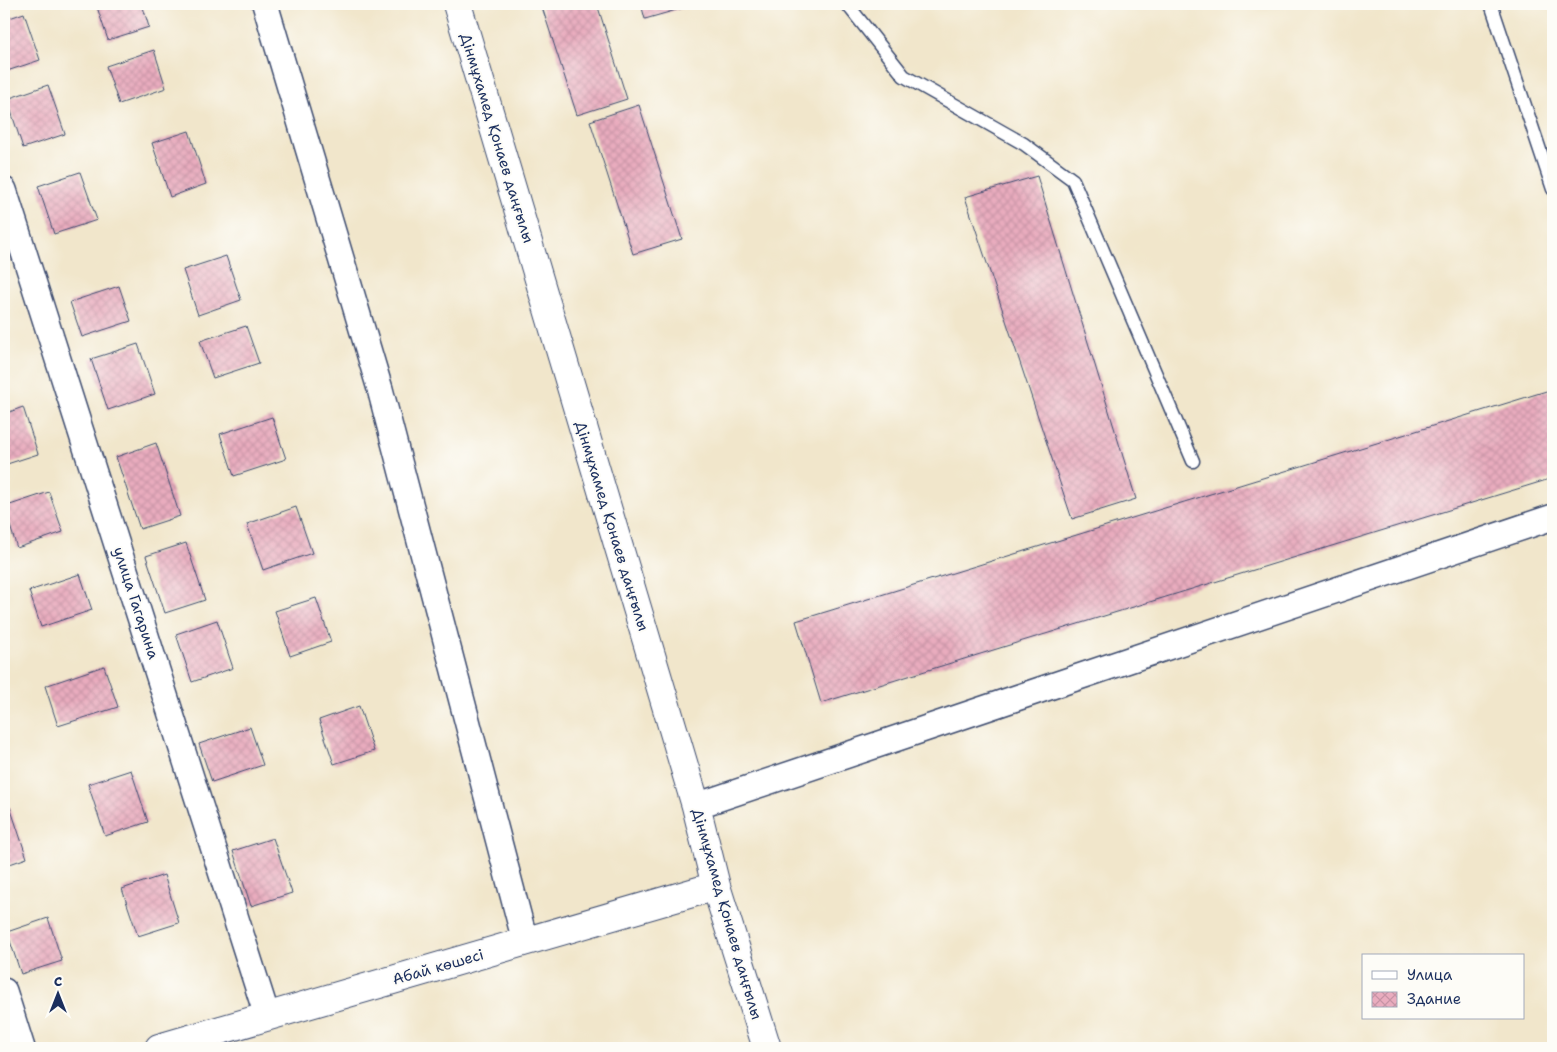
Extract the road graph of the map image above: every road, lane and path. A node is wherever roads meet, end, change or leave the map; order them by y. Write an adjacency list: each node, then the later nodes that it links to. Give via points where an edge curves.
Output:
1 (265, 4): 11 (street, via 380,389)
2 (457, 4): 9 (street, Дінмұхамед Қонаев даңғылы)
3 (846, 4): 7 (lane, via 904,76 1024,144 1073,180)
4 (1490, 4): 5 (lane)
5 (1553, 189)
6 (4, 190): 13 (street, улица Гагарина)
7 (1193, 460)
8 (1553, 517): 9 (street)
9 (696, 806): 10 (street, Дінмұхамед Қонаев даңғылы)
10 (716, 886): 11 (street, Абай көшесі); 16 (street, Дінмұхамед Қонаев даңғылы)
11 (525, 941): 13 (street, Абай көшесі)
12 (4, 991): 14 (street)
13 (267, 1016): 15 (street, Абай көшесі)
14 (22, 1048)
15 (159, 1048)
16 (767, 1048)

